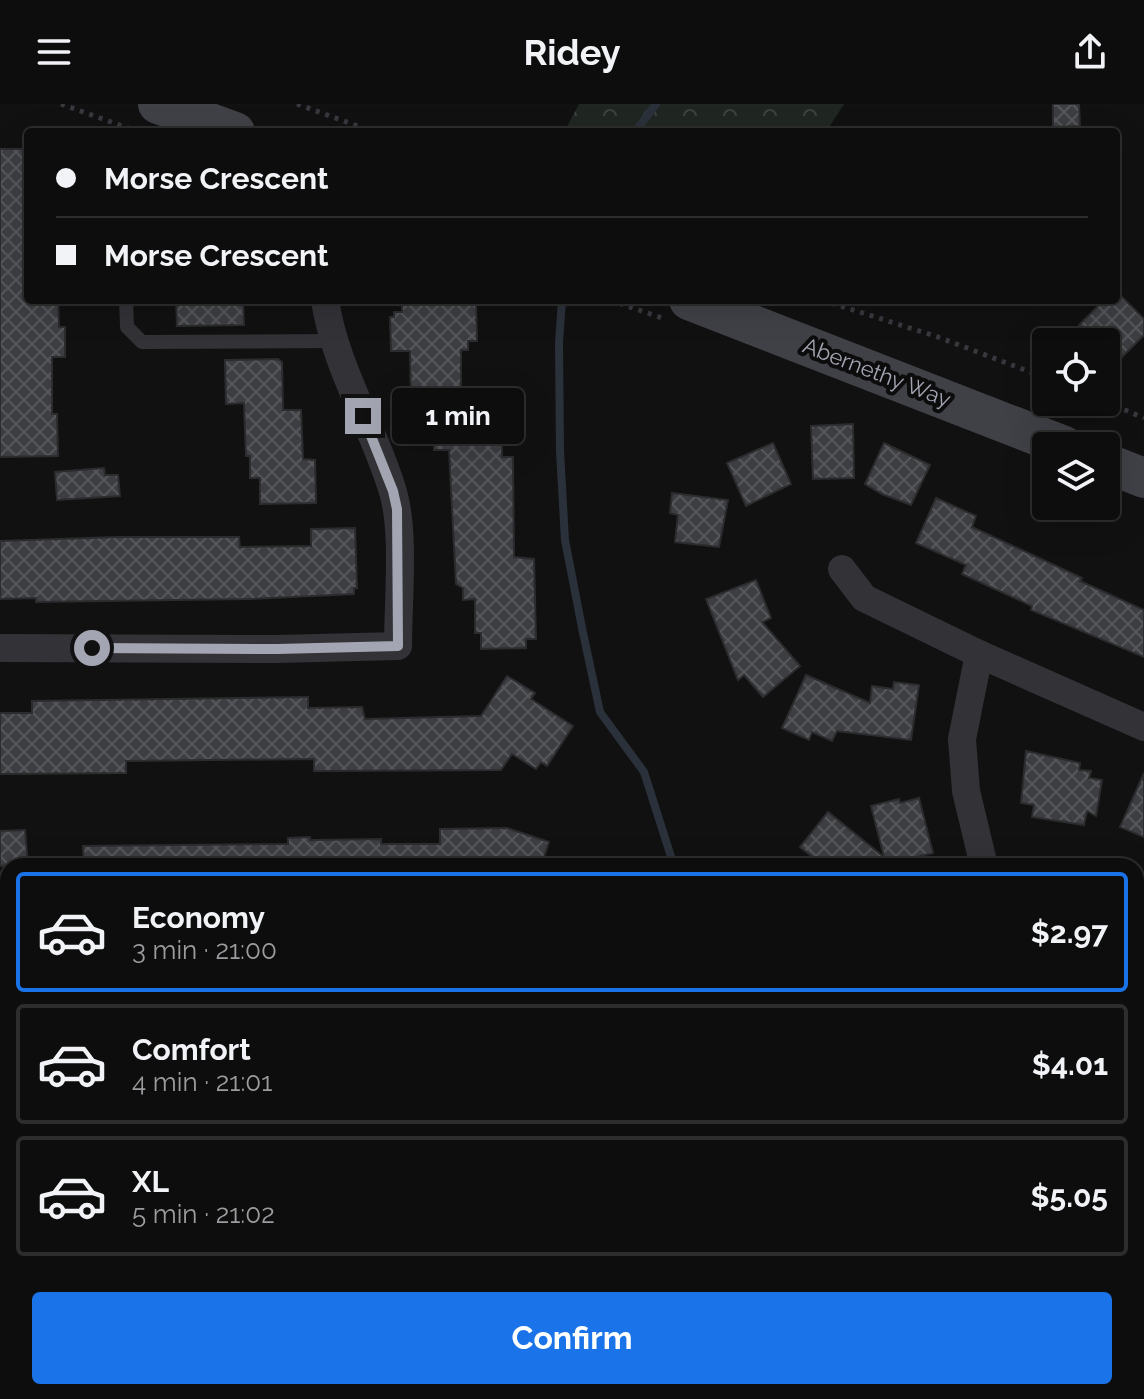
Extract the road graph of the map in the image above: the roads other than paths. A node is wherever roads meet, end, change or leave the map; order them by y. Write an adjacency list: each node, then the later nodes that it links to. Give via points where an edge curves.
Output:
1 (158, 104): 2 (main road)
2 (224, 128)
3 (126, 304): 6 (lane, via 127,327 142,342)
4 (326, 304): 6 (street)
5 (699, 304): 7 (main road, Abernethy Way)
6 (334, 341): 11 (street, via 393,491 398,646)
7 (1032, 434)
8 (1120, 469): 9 (main road)
9 (1144, 478)
10 (842, 569): 12 (street, via 864,598)
11 (0, 648)
12 (979, 654): 13 (street); 14 (street, via 962,739 966,791)
13 (1144, 727)
14 (982, 858)

